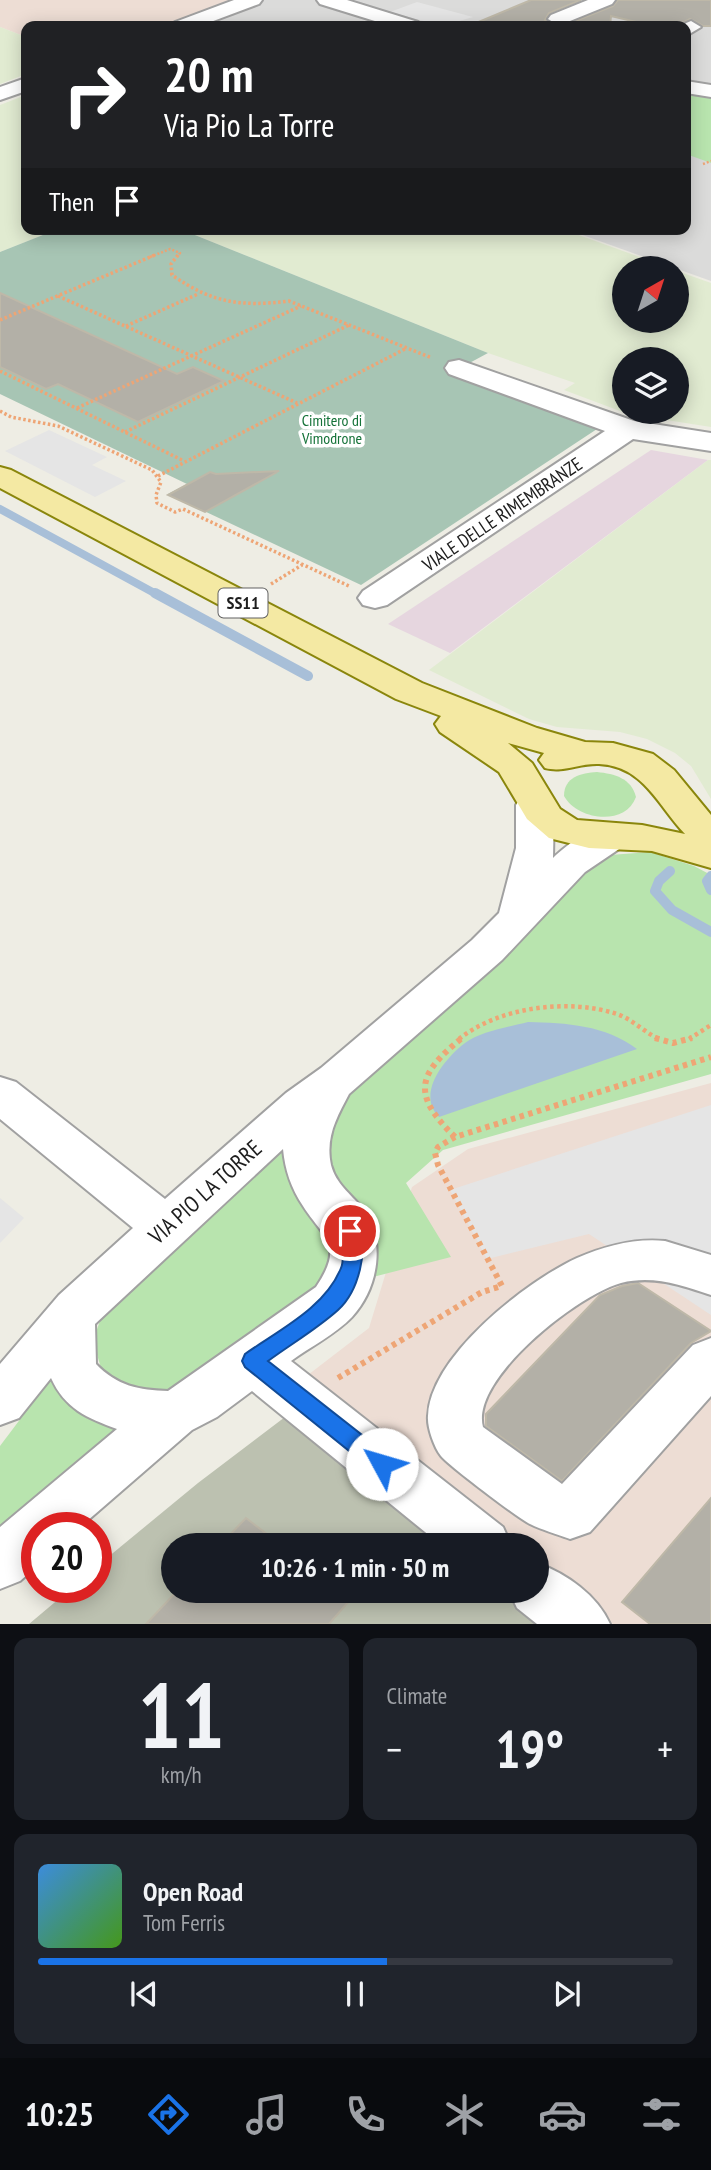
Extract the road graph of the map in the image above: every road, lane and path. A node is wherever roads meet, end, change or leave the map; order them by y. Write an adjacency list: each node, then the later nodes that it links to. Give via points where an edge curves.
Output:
1 (252, 0): 5 (street)
2 (327, 0): 6 (street)
3 (605, 0): 4 (street)
4 (558, 19)
5 (195, 21)
6 (395, 21)
7 (21, 86): 10 (street)
8 (691, 88): 9 (street)
9 (711, 91)
10 (0, 94)
11 (711, 162): 12 (path)
12 (703, 164)
13 (199, 294): 14 (path, via 172,275 171,264 180,253 170,249); 15 (path, via 243,304 289,301); 18 (path)
14 (58, 296): 16 (path); 18 (path)
15 (302, 306): 17 (path); 20 (path)
16 (0, 320)
17 (350, 325): 19 (path); 23 (path)
18 (125, 326): 20 (path)
19 (407, 348): 21 (path); 24 (path)
20 (190, 356): 23 (path); 25 (path)
21 (459, 368): 27 (street)
22 (0, 371): 25 (path)
23 (240, 377): 24 (path); 28 (path)
24 (298, 404): 30 (path)
25 (77, 408): 28 (path)
26 (0, 411): 32 (path, via 58,426)
27 (628, 429): 29 (street); 33 (street, VIALE DELLE RIMEMBRANZE)
28 (125, 432): 30 (path)
29 (711, 442)
30 (184, 461): 32 (path)
31 (0, 476): 34 (main road, SS11)
32 (158, 476): 33 (path, via 157,503 175,512 183,509)
33 (375, 598)
34 (409, 691): 35 (main road, SS11); 37 (main road, SS11, via 517,770)
35 (583, 754): 36 (main road, SS11, via 606,754 646,766); 37 (main road, SS11, via 547,766 536,777)
36 (668, 791): 38 (main road, SS11); 39 (main road, via 669,805 663,818 649,829)
37 (533, 798): 39 (main road, SS11, via 546,818 563,829 584,836); 41 (street, VIA PIO LA TORRE, via 536,848)
38 (711, 836)
39 (619, 837): 40 (main road, SS11); 41 (street, VIA PIO LA TORRE, via 571,863)
40 (711, 855)
41 (519, 915): 44 (street, VIA PIO LA TORRE, via 487,950)
42 (711, 1025): 46 (path, via 675,1044 606,1011 507,1014 466,1034 435,1062 427,1076 425,1107)
43 (711, 1057): 46 (path)
44 (337, 1080): 47 (street, VIA PIO LA TORRE, via 302,1105); 51 (street, VIA PIO LA TORRE, via 312,1112 307,1158 321,1194 350,1231 352,1266 334,1302)
45 (0, 1094): 47 (street)
46 (455, 1137): 52 (path, via 438,1147 438,1165 502,1286 482,1292)
47 (166, 1227): 49 (street, VIA PIO LA TORRE)
48 (711, 1275): 50 (street, via 659,1258 615,1264 575,1280 520,1322 476,1367 456,1403 453,1429 460,1440 548,1506 570,1514)
49 (77, 1310): 53 (street, VIA PIO LA TORRE); 54 (street, via 69,1321 67,1352 81,1384 117,1408)
50 (711, 1360)
51 (253, 1361): 52 (street); 54 (street, VIA PIO LA TORRE)
52 (301, 1400): 56 (street)
53 (0, 1402)
54 (173, 1415): 55 (street, VIA PIO LA TORRE)
55 (58, 1512)
56 (468, 1533)
57 (21, 1544): 58 (street, VIA PIO LA TORRE)
58 (0, 1563)
59 (549, 1599): 60 (street)
60 (581, 1624)

